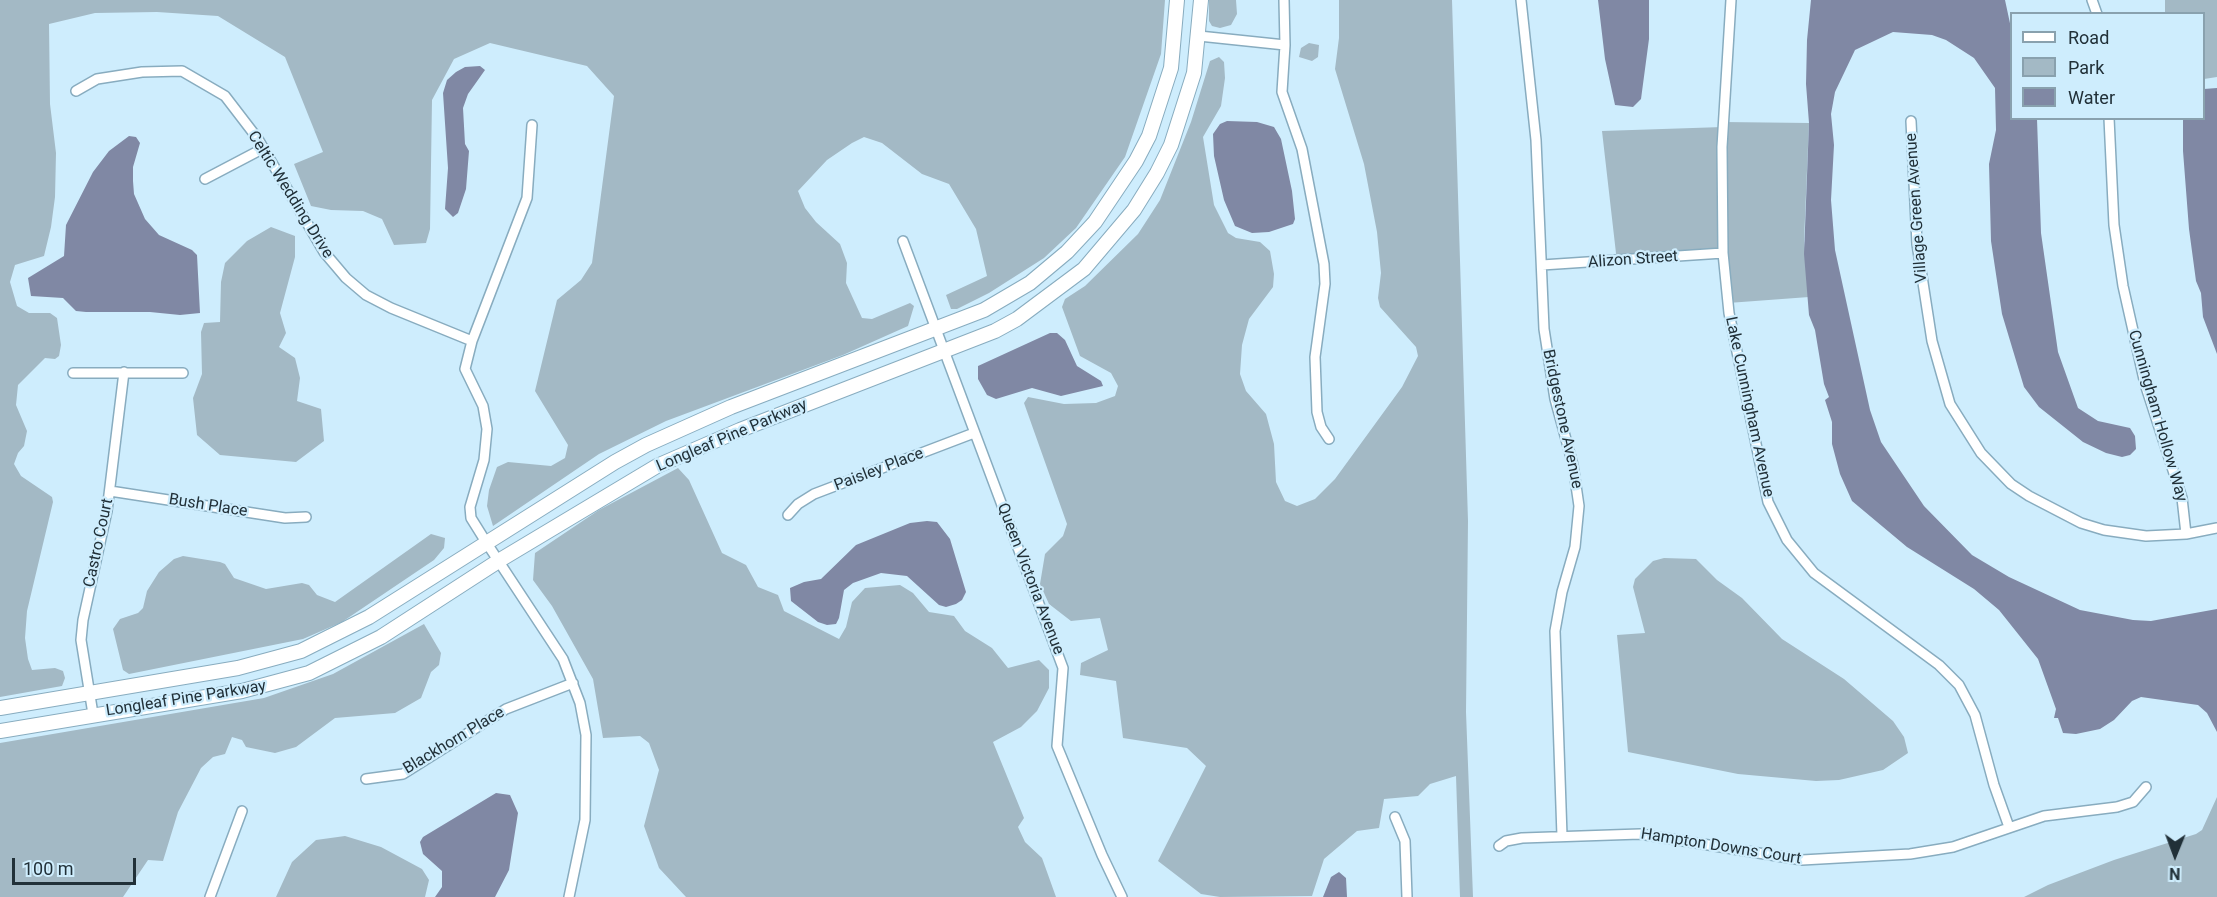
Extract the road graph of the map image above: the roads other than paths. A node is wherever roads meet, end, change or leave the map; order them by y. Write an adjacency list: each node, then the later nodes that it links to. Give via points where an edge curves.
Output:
1 (1177, 0): 17 (main road, Longleaf Pine Parkway, via 1171,68 1160,106 1136,161 1114,196 1067,252 1030,283 984,310)
2 (1201, 0): 6 (main road, Longleaf Pine Parkway)
3 (1284, 0): 7 (street)
4 (1521, 0): 16 (street, Bridgestone Avenue, via 1535,129)
5 (1731, 0): 15 (street, Lake Cunningham Avenue, via 1722,147)
6 (1199, 36): 7 (street); 19 (main road, Longleaf Pine Parkway, via 1194,73 1171,145 1157,173 1113,237 1084,269 1039,305 995,331)
7 (1285, 45): 24 (street, via 1282,92 1302,150 1324,264 1315,357 1317,412)
8 (76, 91): 12 (street, Celtic Wedding Drive, via 97,79 182,71 225,96)
9 (2109, 120): 29 (street, Cunningham Hollow Way, via 2114,225 2123,285 2145,384 2182,498)
10 (1911, 121): 29 (street, Village Green Avenue, via 1915,220 1924,300 1944,388 1969,436 2012,484 2066,517 2125,534)
11 (532, 125): 18 (street, via 526,198)
12 (264, 148): 13 (street); 18 (street, Celtic Wedding Drive, via 324,252 346,278 366,295 391,308)
13 (205, 179)
14 (903, 241): 17 (street, Queen Victoria Avenue)
15 (1723, 253): 16 (street, Alizon Street); 41 (street, Lake Cunningham Avenue, via 1729,313 1760,471 1776,521 1814,573 1939,665 1959,685 1975,715)
16 (1542, 265): 42 (street, Bridgestone Avenue, via 1548,362 1574,465 1579,506 1575,547 1555,631)
17 (938, 329): 19 (street, Queen Victoria Avenue); 30 (main road, Longleaf Pine Parkway, via 684,426 615,462)
18 (472, 341): 30 (street, via 465,369 483,406 487,429 484,460 470,507 471,518)
19 (946, 351): 23 (street, Queen Victoria Avenue); 31 (main road, Longleaf Pine Parkway, via 684,453 627,482)
20 (124, 372): 21 (street); 22 (street); 25 (street, Castro Court)
21 (73, 373)
22 (183, 373)
23 (975, 434): 26 (street, Paisley Place, via 814,494); 46 (street, Queen Victoria Avenue, via 1063,668 1057,746)
24 (1329, 439)
25 (110, 491): 27 (street, Bush Place, via 285,518); 33 (street, Castro Court, via 83,620 81,640)
26 (788, 515)
27 (306, 517)
28 (2217, 528): 29 (street, Village Green Avenue)
29 (2186, 534)
30 (486, 542): 31 (street); 33 (main road, Longleaf Pine Parkway, via 369,616 301,651 238,668)
31 (500, 560): 32 (street, via 563,659); 35 (main road, Longleaf Pine Parkway, via 381,637 309,673 242,691)
32 (573, 683): 37 (street, Blackhorn Place, via 506,709 403,774); 45 (street, via 586,735 587,780 585,820)
33 (89, 693): 34 (main road, Longleaf Pine Parkway); 35 (street, Castro Court)
34 (0, 708)
35 (93, 714): 36 (main road, Longleaf Pine Parkway)
36 (0, 731)
37 (366, 779)
38 (2146, 787): 41 (street, Hampton Downs Court, via 2125,805 2044,816)
39 (242, 811): 44 (street)
40 (1395, 817): 47 (street, via 1405,841)
41 (2009, 827): 42 (street, Hampton Downs Court, via 1930,852 1821,860 1784,858 1658,835)
42 (1562, 836): 43 (street, Hampton Downs Court, via 1513,839)
43 (1499, 846)
44 (210, 897)
45 (569, 897)
46 (1122, 897)
47 (1407, 897)

